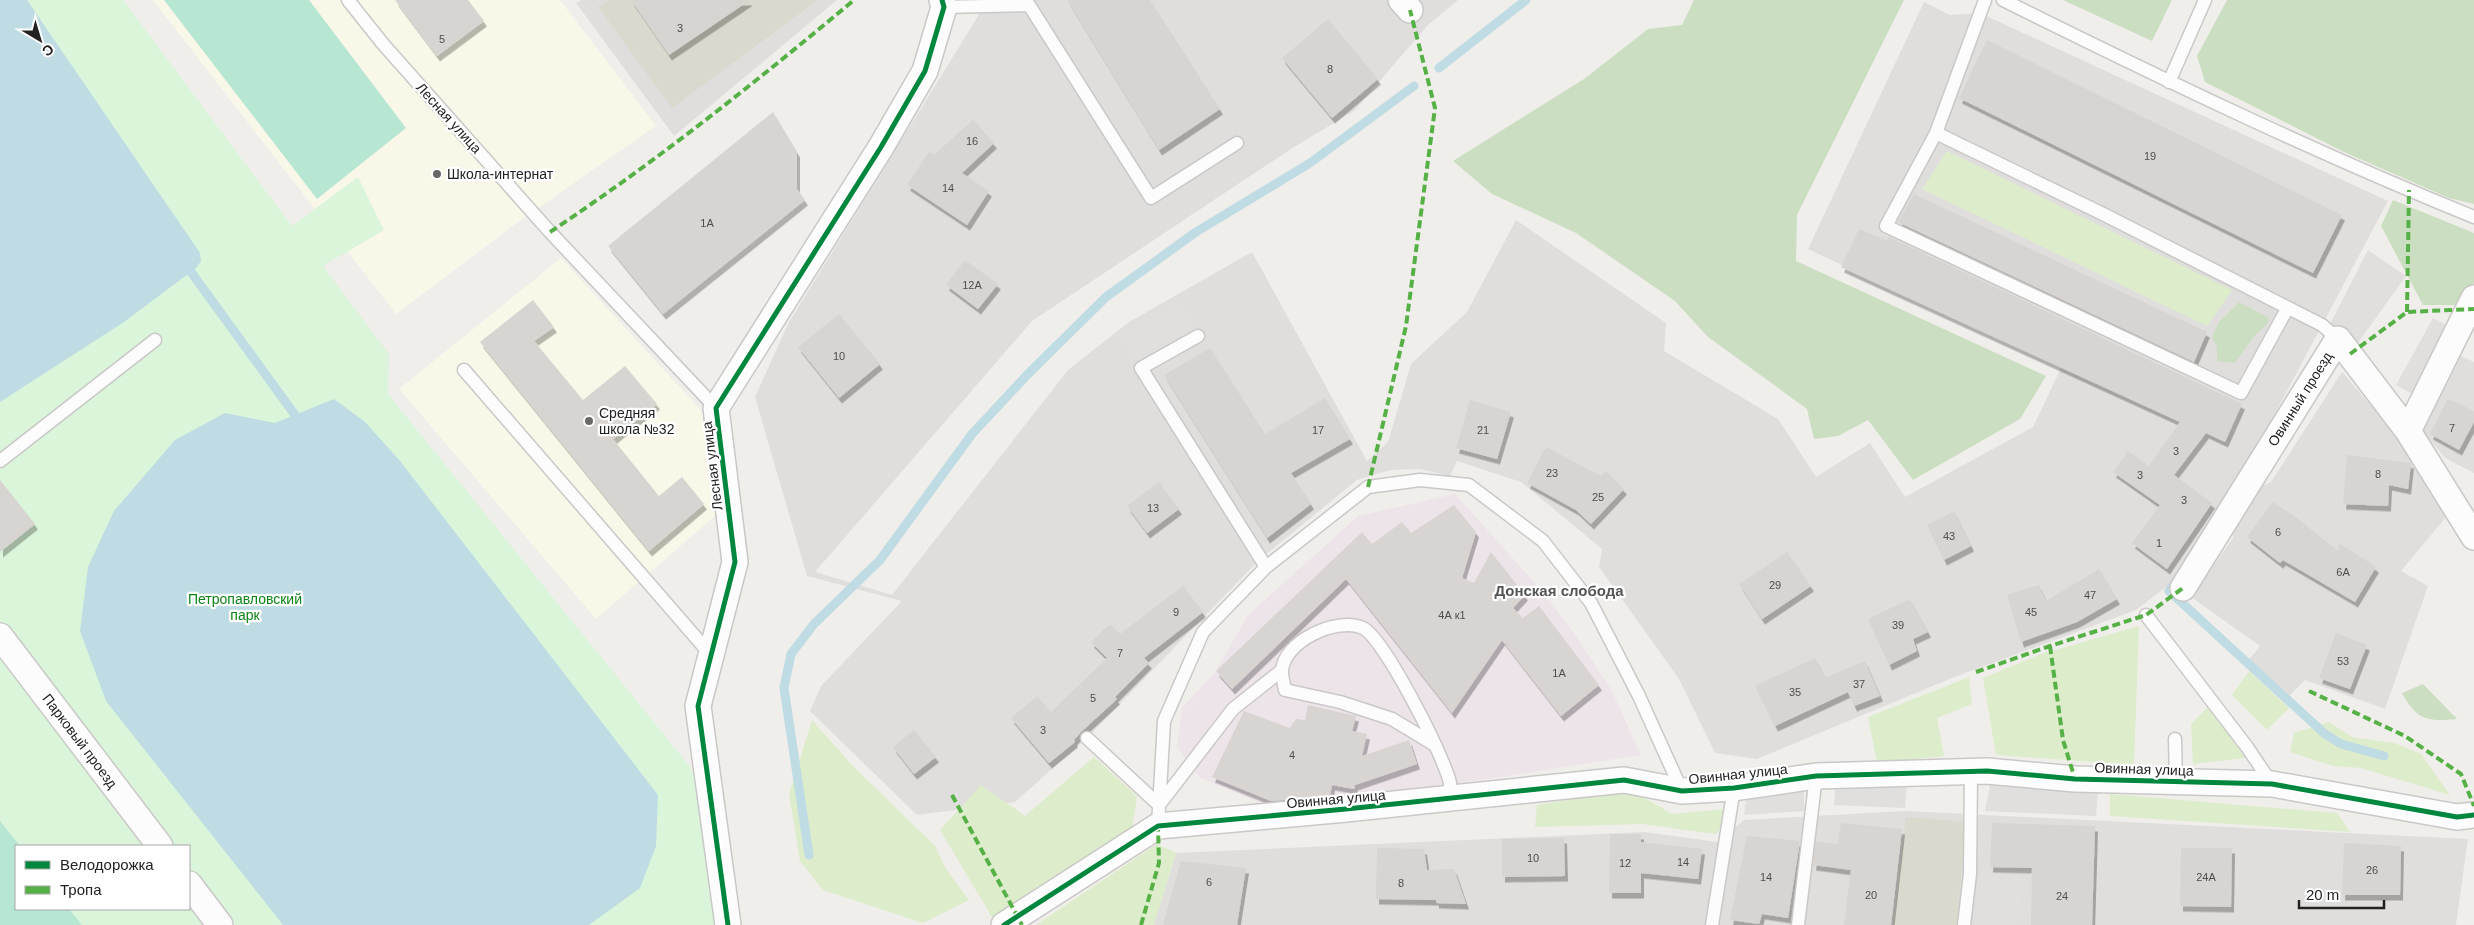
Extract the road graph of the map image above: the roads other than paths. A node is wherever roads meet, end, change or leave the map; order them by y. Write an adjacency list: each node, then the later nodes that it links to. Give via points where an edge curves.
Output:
1 (348, 0): 16 (lane, Лесная улица, via 550,232)
2 (1985, 0): 7 (lane)
3 (2002, 0): 6 (lane)
4 (2205, 0): 6 (lane)
5 (943, 3): 8 (lane, via 1029,5 1151,198); 16 (street, Лесная улица, via 925,71 876,155)
6 (2169, 82): 9 (lane)
7 (1936, 133): 11 (lane); 11 (lane, via 1886,226 2241,393)
8 (1237, 143)
9 (2474, 217)
10 (2474, 298): 17 (street)
11 (2287, 309): 13 (lane, via 2322,325)
12 (1198, 336): 20 (lane, via 1141,368)
13 (2338, 338): 17 (street, Овинный проезд); 21 (street, Овинный проезд)
14 (155, 340): 18 (lane)
15 (464, 370): 24 (lane)
16 (716, 408): 24 (street, Лесная улица, via 734,562)
17 (2408, 431): 19 (street, Овинный проезд)
18 (0, 461)
19 (2474, 537)
20 (1266, 567): 34 (lane, via 1368,487 1420,480 1469,485 1543,540 1592,603); 36 (lane, via 1203,632 1164,721)
21 (2183, 588)
22 (2146, 615): 32 (lane)
23 (0, 636): 38 (street, Парковый проезд)
24 (711, 655): 41 (street, Лесная улица, via 698,706)
25 (1282, 670): 28 (lane, via 1285,690 1340,702 1392,719); 28 (lane, via 1291,651 1306,637 1340,624 1364,628 1388,658); 36 (lane, via 1233,709)
26 (1087, 738): 36 (lane)
27 (2176, 739): 31 (lane)
28 (1435, 745): 35 (lane, via 1450,783)
29 (1971, 771): 30 (street, Овинная улица); 31 (street, Овинная улица); 45 (lane, via 1970,874)
30 (1816, 776): 33 (street, Овинная улица); 44 (lane)
31 (2176, 782): 32 (street, Овинная улица)
32 (2272, 784): 37 (street, Овинная улица, via 2457,817)
33 (1734, 788): 34 (street, Овинная улица); 43 (lane)
34 (1682, 791): 35 (street, Овинная улица, via 1624,780)
35 (1450, 798): 36 (street, Овинная улица)
36 (1159, 815): 42 (street, Овинная улица)
37 (2474, 815)
38 (159, 845)
39 (190, 885): 40 (street)
40 (220, 925)
41 (728, 925)
42 (1004, 925)
43 (1712, 925)
44 (1798, 925)
45 (1964, 925)

